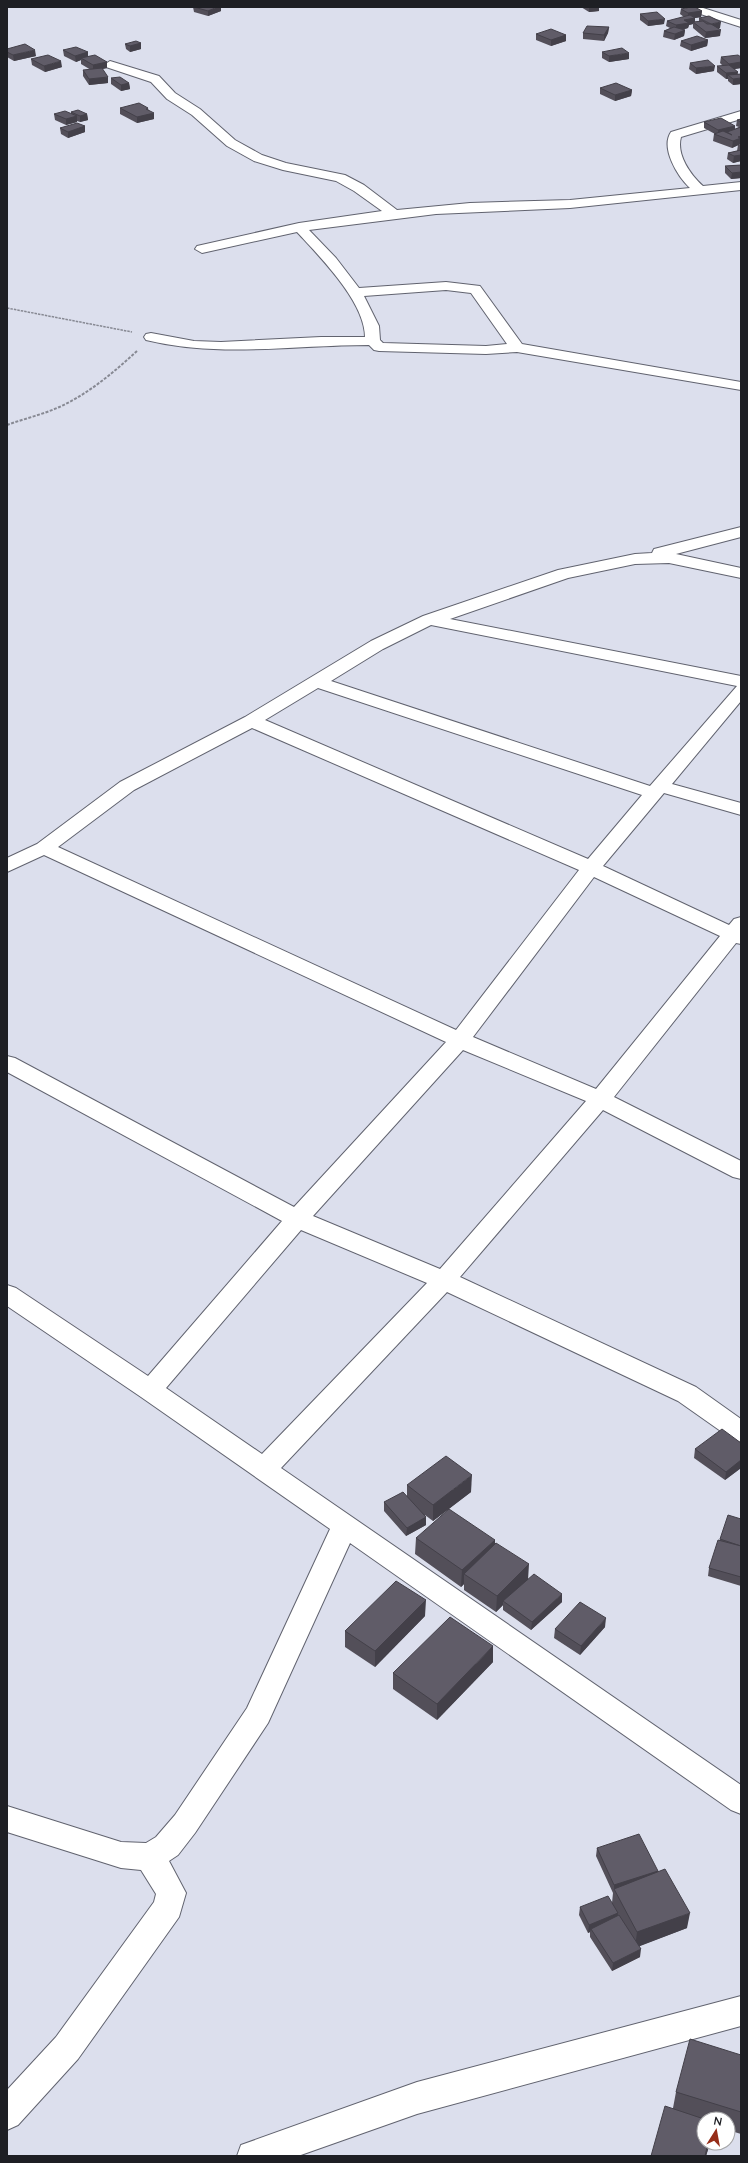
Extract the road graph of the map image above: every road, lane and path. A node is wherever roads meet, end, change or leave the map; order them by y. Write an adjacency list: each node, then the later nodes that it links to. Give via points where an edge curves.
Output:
1 (689, 7): 2 (street)
2 (741, 24)
3 (110, 65): 7 (street, via 155,79 171,96 196,112 231,143 258,158 340,178)
4 (741, 115): 6 (street, via 676,135 672,142 680,168)
5 (741, 186): 6 (street)
6 (700, 190): 7 (street, via 570,204 472,207)
7 (396, 215): 8 (street)
8 (299, 228): 9 (street); 10 (street, via 338,267)
9 (202, 249)
10 (354, 293): 13 (street, via 372,328); 14 (street, via 446,286 475,289)
11 (7, 308): 12 (path)
12 (151, 337): 13 (street, via 194,345 222,346); 16 (path, via 117,370 87,391 56,408)
13 (373, 341): 14 (street, via 379,347 486,350)
14 (517, 348): 15 (street)
15 (741, 386)
16 (7, 425)
17 (741, 532): 18 (street)
18 (635, 559): 19 (street, via 669,558); 20 (street, via 564,574)
19 (741, 573)
20 (429, 620): 21 (street); 22 (street, via 377,645)
21 (741, 681)
22 (317, 682): 24 (street); 25 (street)
23 (741, 690): 25 (street)
24 (251, 721): 27 (street, via 127,786); 29 (street)
25 (657, 789): 26 (street); 29 (street)
26 (741, 809)
27 (44, 848): 28 (street); 31 (street)
28 (7, 866)
29 (591, 868): 30 (street); 31 (street)
30 (738, 931): 33 (street)
31 (460, 1040): 33 (street); 35 (street)
32 (7, 1063): 35 (street)
33 (600, 1099): 34 (street); 36 (street)
34 (741, 1171)
35 (297, 1219): 36 (street); 38 (street)
36 (444, 1280): 39 (street, via 687,1394); 40 (street)
37 (7, 1294): 38 (street)
38 (150, 1390): 40 (street)
39 (741, 1432)
40 (264, 1469): 41 (street)
41 (345, 1525): 42 (street); 44 (street, via 258,1715 185,1824 167,1846)
42 (741, 1801)
43 (7, 1819): 44 (street, via 121,1855)
44 (150, 1857): 46 (street, via 171,1893 168,1907 67,2048)
45 (741, 2011): 47 (street, via 417,2098)
46 (7, 2114)
47 (253, 2156)

